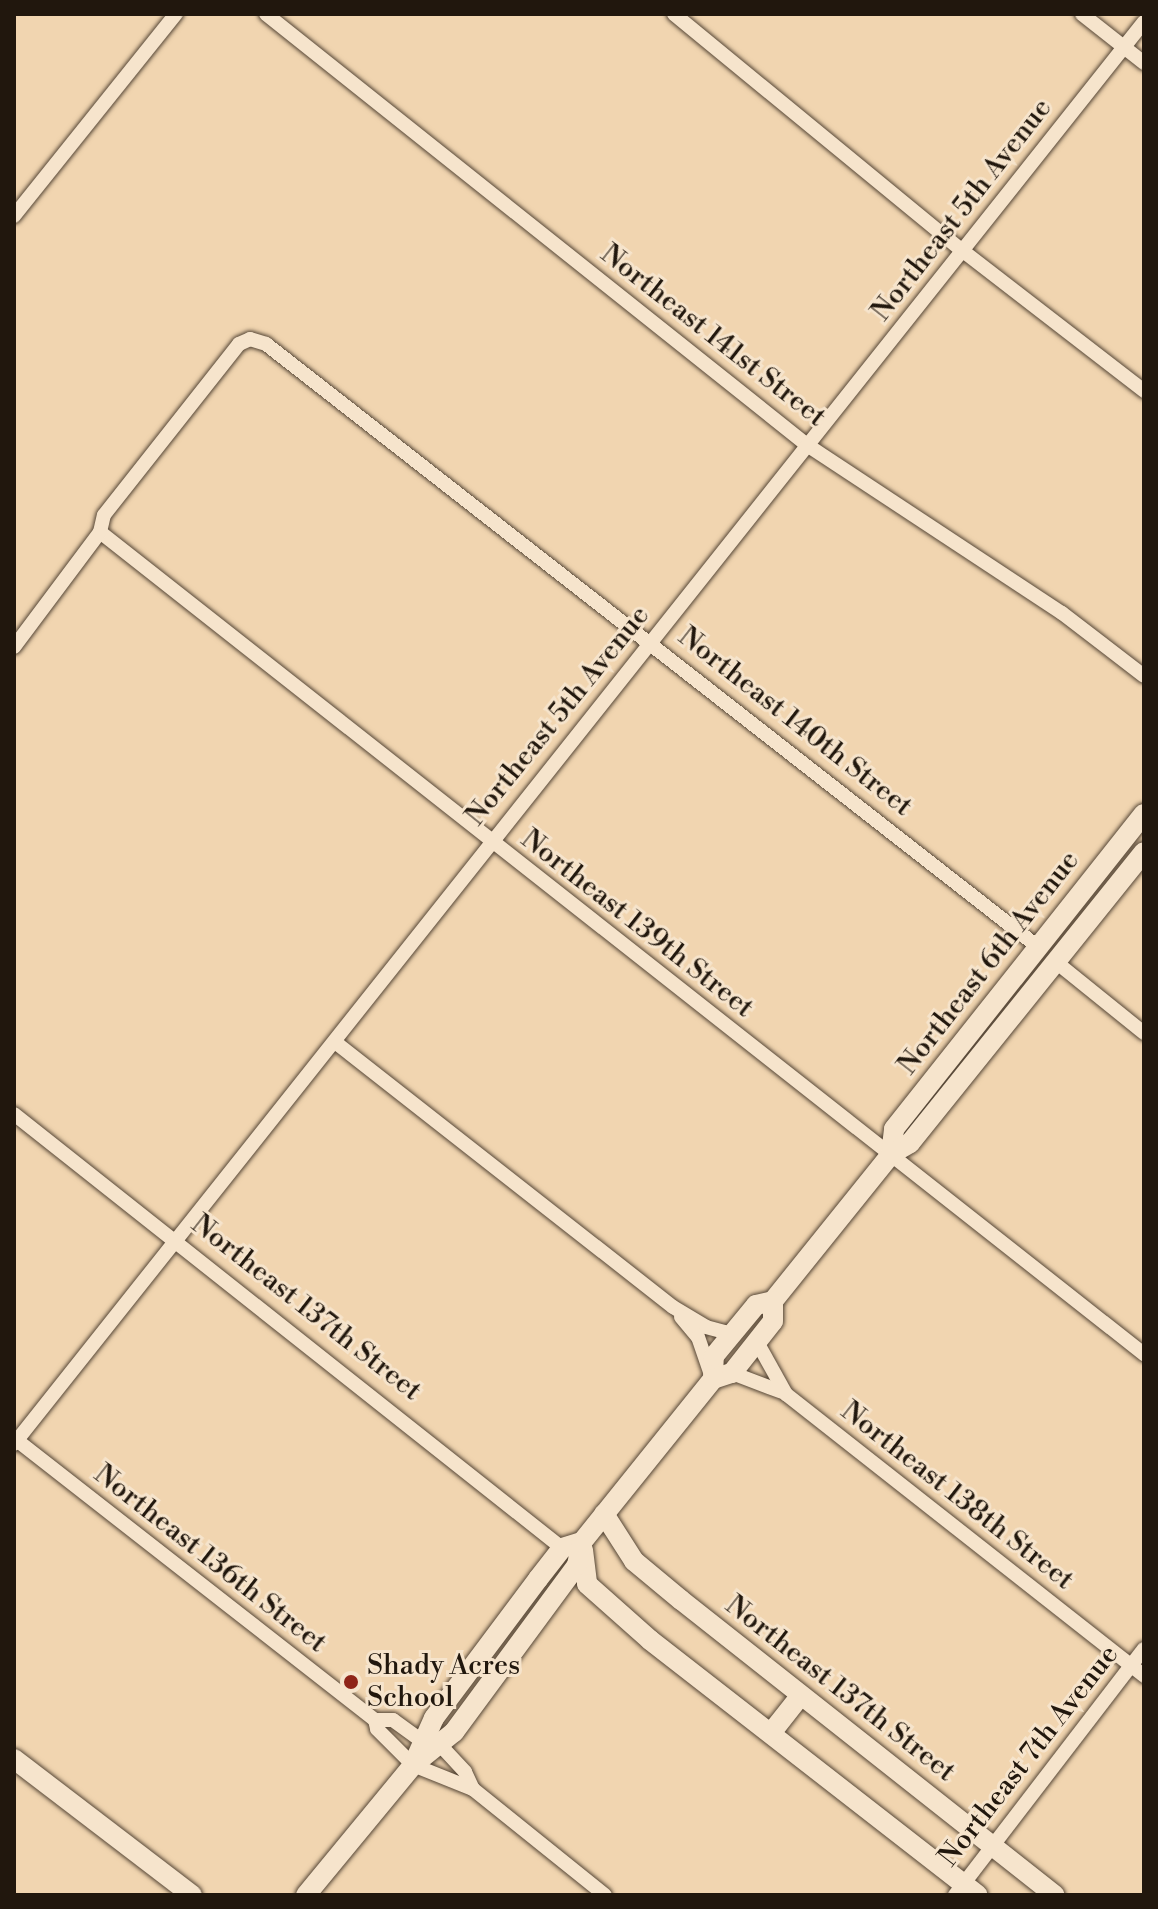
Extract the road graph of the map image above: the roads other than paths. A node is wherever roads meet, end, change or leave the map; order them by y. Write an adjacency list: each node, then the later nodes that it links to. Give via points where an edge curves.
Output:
1 (176, 14): 8 (street)
2 (266, 14): 11 (street, Northeast 141st Street)
3 (674, 14): 9 (street)
4 (1082, 14): 6 (street)
5 (1144, 22): 6 (street, Northeast 5th Avenue)
6 (1124, 46): 7 (street); 9 (street, Northeast 5th Avenue)
7 (1144, 63)
8 (14, 216)
9 (963, 251): 10 (street); 11 (street, Northeast 5th Avenue)
10 (1144, 391)
11 (807, 445): 13 (street, Northeast 5th Avenue); 15 (street, Northeast 141st Street, via 1062,613)
12 (100, 532): 13 (street, Northeast 140th Street, via 104,515 239,344 250,339 266,344); 14 (street); 18 (street, Northeast 139th Street)
13 (651, 641): 18 (street, Northeast 5th Avenue); 21 (street, Northeast 140th Street)
14 (14, 647)
15 (1144, 676)
16 (1144, 814): 21 (main road, Northeast 6th Avenue)
17 (1144, 833): 20 (main road, via 1082,913)
18 (490, 843): 24 (street, Northeast 5th Avenue); 26 (street, Northeast 139th Street)
19 (1144, 852): 20 (main road, Northeast 6th Avenue)
20 (1069, 945): 22 (main road, Northeast 6th Avenue)
21 (1038, 947): 26 (main road, Northeast 6th Avenue, via 894,1129)
22 (1056, 962): 23 (street); 26 (main road, Northeast 6th Avenue, via 910,1143)
23 (1144, 1033)
24 (335, 1042): 27 (street, Northeast 5th Avenue); 29 (street)
25 (14, 1114): 27 (street, Northeast 137th Street)
26 (891, 1154): 28 (main road, Northeast 6th Avenue); 32 (street, Northeast 139th Street)
27 (173, 1241): 35 (street, Northeast 5th Avenue); 37 (street, Northeast 137th Street)
28 (773, 1301): 30 (main road, Northeast 6th Avenue, via 756,1305); 31 (main road, Northeast 6th Avenue, via 773,1321)
29 (673, 1307): 30 (street, via 706,1327); 33 (street)
30 (732, 1334): 33 (main road, Northeast 6th Avenue, via 714,1356)
31 (757, 1342): 33 (main road, Northeast 6th Avenue); 34 (street, Northeast 138th Street, via 767,1369)
32 (1144, 1354)
33 (722, 1376): 34 (street); 36 (main road, Northeast 6th Avenue)
34 (786, 1394): 39 (street, Northeast 138th Street)
35 (15, 1441): 42 (street, Northeast 136th Street)
36 (604, 1514): 37 (main road, Northeast 6th Avenue); 41 (main road, Northeast 137th Street, via 634,1561)
37 (572, 1545): 43 (main road, via 587,1584); 44 (main road, Northeast 6th Avenue); 45 (main road, Northeast 6th Avenue, via 577,1565)
38 (1144, 1649): 39 (street, Northeast 7th Avenue)
39 (1131, 1665): 40 (street, Northeast 138th Street); 49 (street, Northeast 7th Avenue)
40 (1144, 1676)
41 (801, 1695): 43 (main road); 49 (main road, Northeast 137th Street)
42 (375, 1720): 44 (street, Northeast 136th Street, via 393,1720); 47 (street, Northeast 136th Street, via 377,1729)
43 (771, 1733): 50 (main road)
44 (421, 1740): 47 (main road, Northeast 6th Avenue)
45 (442, 1747): 47 (main road, Northeast 6th Avenue); 48 (street, Northeast 136th Street)
46 (14, 1759): 51 (main road)
47 (413, 1765): 48 (street, Northeast 136th Street); 52 (main road, Northeast 6th Avenue)
48 (473, 1789): 53 (street, Northeast 136th Street)
49 (993, 1845): 50 (street, Northeast 7th Avenue); 54 (main road, Northeast 137th Street)
50 (965, 1891)
51 (192, 1895)
52 (306, 1895)
53 (605, 1895)
54 (1055, 1895)

